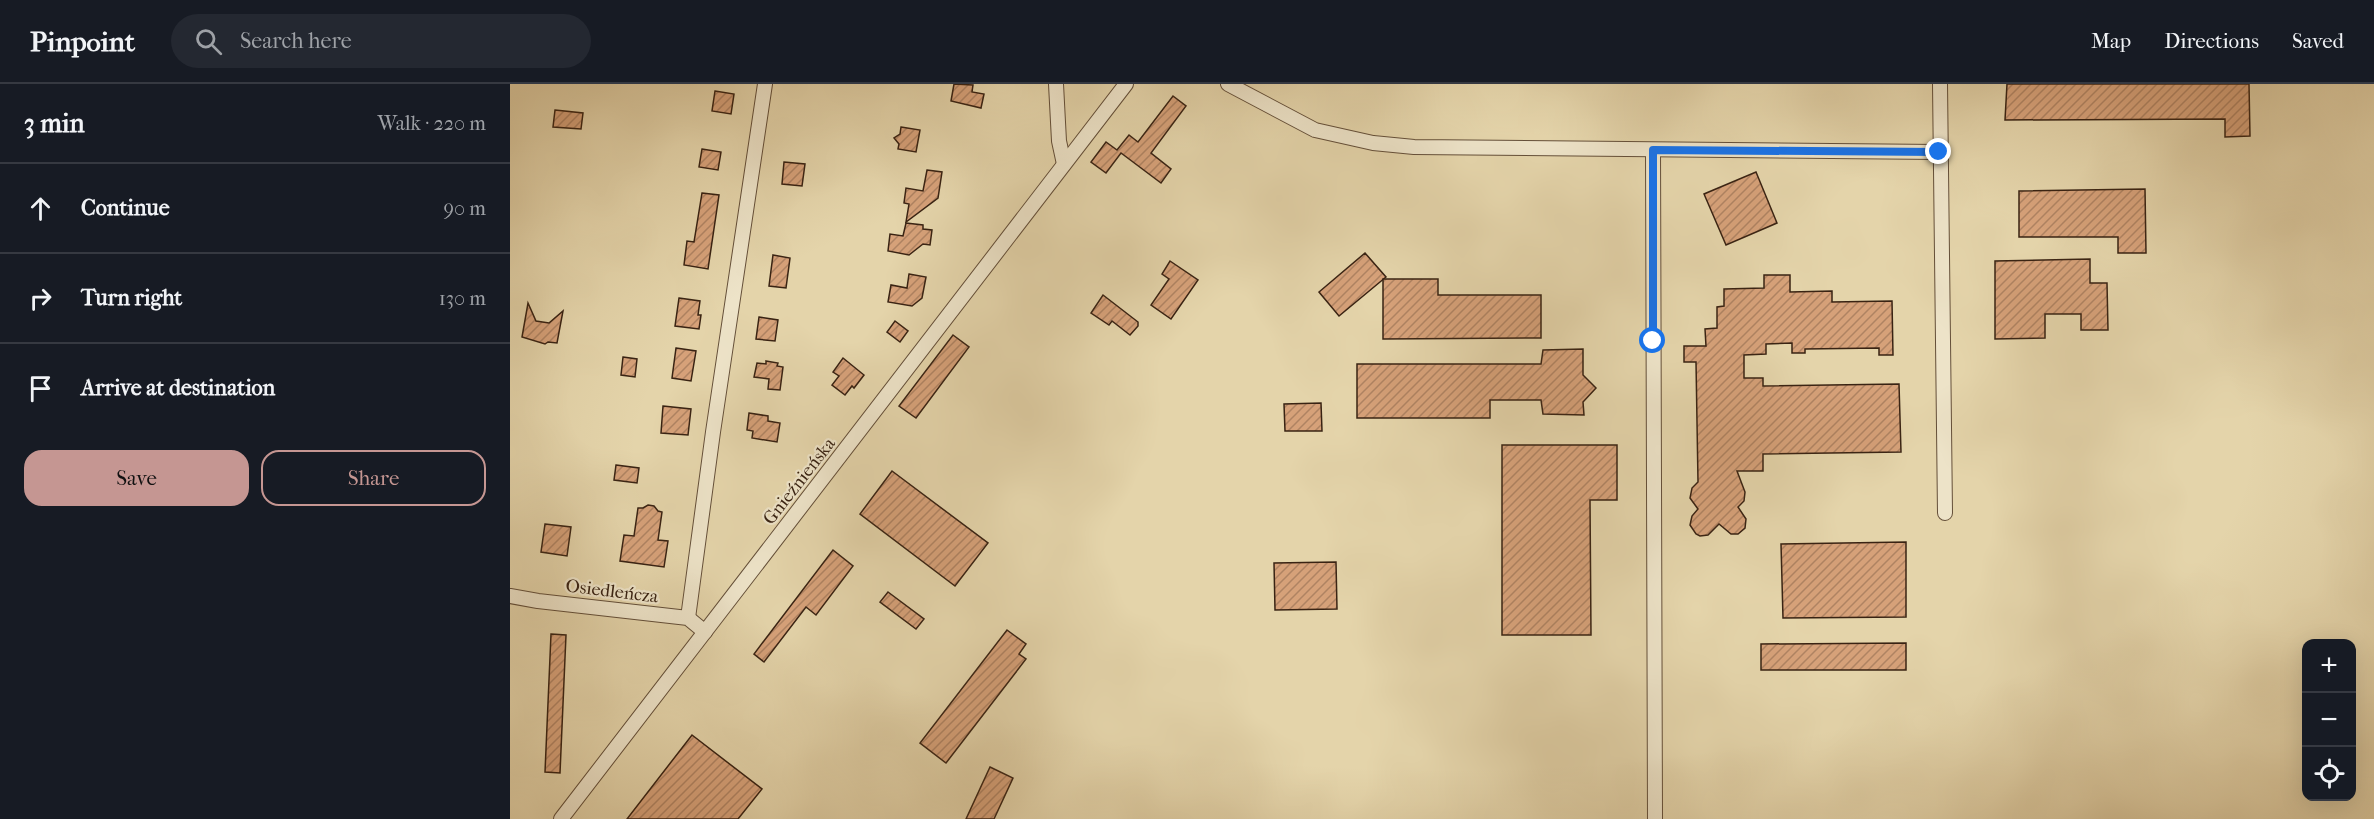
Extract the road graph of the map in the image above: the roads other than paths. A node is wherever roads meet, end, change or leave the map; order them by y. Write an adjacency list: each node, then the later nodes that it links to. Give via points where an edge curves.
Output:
1 (765, 84): 11 (street)
2 (1056, 84): 8 (street)
3 (1126, 84): 8 (street, Gnieźnieńska)
4 (1228, 84): 6 (street, via 1315,130 1373,143)
5 (1940, 84): 7 (street)
6 (1653, 150): 7 (street); 14 (street)
7 (1939, 152): 9 (street)
8 (1064, 164): 12 (street, Gnieźnieńska)
9 (1945, 513)
10 (510, 596): 11 (street, Osiedleńcza)
11 (688, 618): 12 (street)
12 (705, 632): 13 (street, Gnieźnieńska)
13 (561, 819)
14 (1655, 819)

